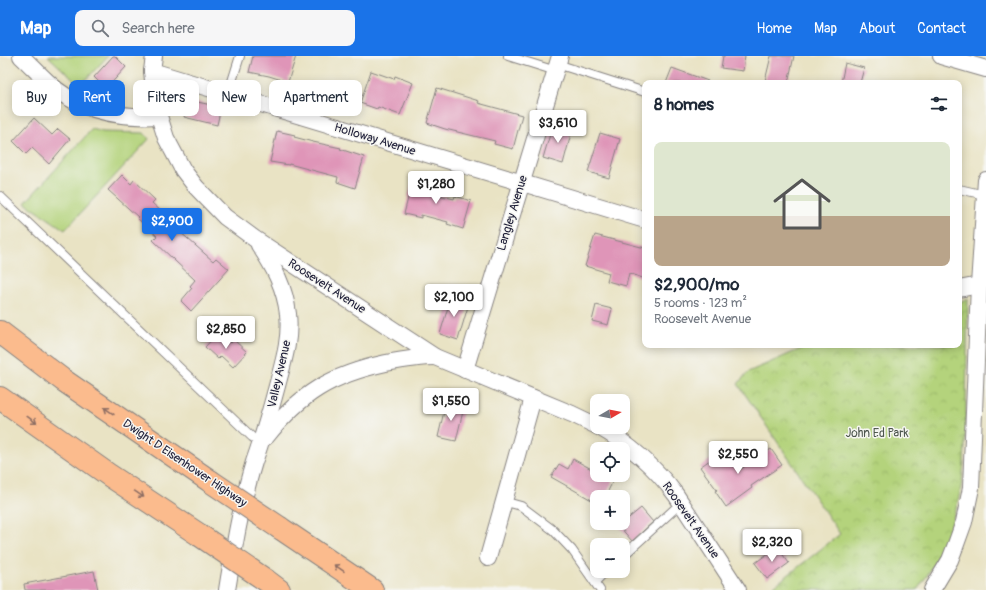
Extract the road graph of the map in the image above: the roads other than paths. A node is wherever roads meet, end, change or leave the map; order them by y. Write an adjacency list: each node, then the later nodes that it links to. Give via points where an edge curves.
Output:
1 (21, 56): 13 (street, via 56,90 87,107 136,117)
2 (240, 56): 9 (lane)
3 (508, 56): 6 (lane)
4 (941, 56): 7 (street)
5 (153, 64): 8 (street, Roosevelt Avenue); 10 (street, Holloway Avenue)
6 (557, 64): 11 (lane); 14 (street, Langley Avenue)
7 (986, 68)
8 (155, 80)
9 (232, 80)
10 (207, 86)
11 (642, 91)
12 (261, 104): 14 (street, Holloway Avenue)
13 (159, 116): 19 (street, Roosevelt Avenue, via 166,138 183,170 196,187 226,217)
14 (521, 183): 18 (street, Holloway Avenue); 24 (street, Langley Avenue)
15 (985, 188): 16 (lane); 20 (street)
16 (962, 189)
17 (0, 196): 30 (lane)
18 (642, 219)
19 (255, 239): 23 (street, Roosevelt Avenue); 30 (street, Valley Avenue, via 280,281 288,315 285,357)
20 (979, 285): 21 (street); 29 (street)
21 (962, 288)
22 (0, 332): 40 (highway, Dwight D Eisenhower Highway, one-way to 22, bridge, via 63,380)
23 (435, 357): 24 (street, Roosevelt Avenue); 30 (street, Valley Avenue, via 412,358 384,364 335,379 295,404)
24 (465, 370): 26 (street, Roosevelt Avenue)
25 (0, 398): 38 (highway, one-way to 38, bridge)
26 (533, 398): 27 (street, Roosevelt Avenue); 32 (street)
27 (590, 422)
28 (611, 434): 33 (street, Roosevelt Avenue, via 643,458)
29 (980, 438): 31 (street)
30 (261, 443): 39 (street, Valley Avenue, via 237,530)
31 (979, 465): 43 (street, via 964,522 950,560)
32 (503, 501): 35 (street); 37 (lane, via 521,506 553,530 572,550)
33 (681, 503): 34 (lane); 42 (street, Roosevelt Avenue)
34 (630, 550)
35 (488, 558)
36 (599, 578): 37 (lane)
37 (595, 582): 41 (lane)
38 (273, 586)
39 (227, 590)
40 (372, 590)
41 (600, 590)
42 (738, 590)
43 (932, 590)

